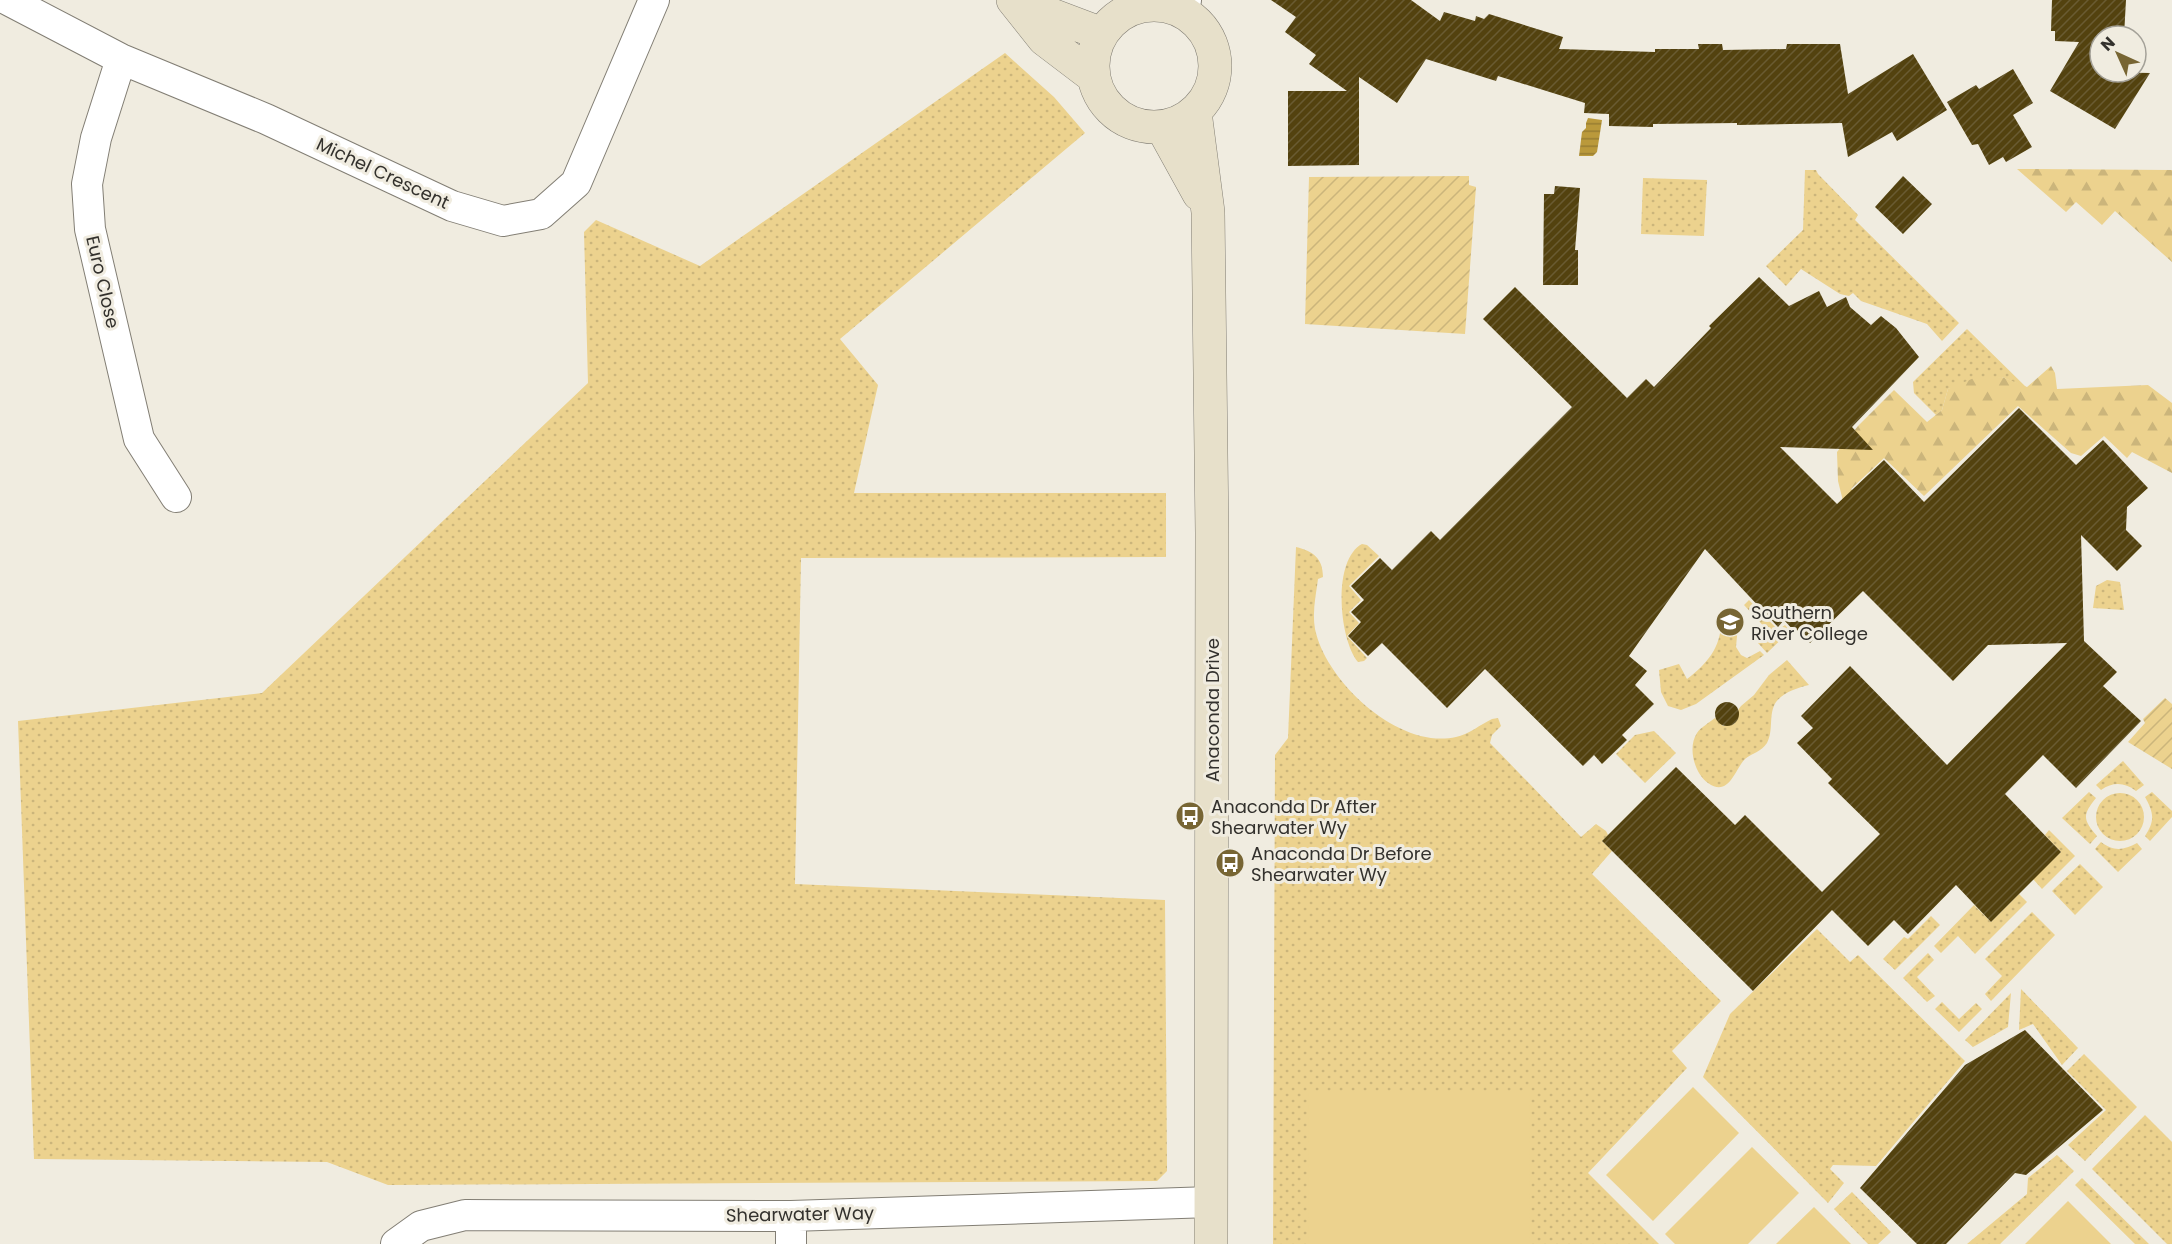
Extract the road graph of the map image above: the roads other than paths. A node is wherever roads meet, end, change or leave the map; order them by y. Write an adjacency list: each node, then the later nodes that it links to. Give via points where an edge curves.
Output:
1 (8, 0): 7 (street, Michel Crescent)
2 (654, 0): 7 (street, Michel Crescent, via 576,183 541,214 503,221 453,206 266,119)
3 (1013, 0): 6 (main road); 8 (main road, via 1044,39)
4 (1147, 3): 5 (main road); 6 (main road, via 1114,20)
5 (1184, 6): 9 (main road, via 1210,40 1215,58 1208,97)
6 (1102, 34): 8 (main road, via 1093,62)
7 (121, 59): 12 (street, Euro Close, via 96,138 87,184 90,229 139,439)
8 (1094, 77): 10 (main road, via 1100,95 1118,116 1144,127)
9 (1195, 112): 10 (main road); 11 (main road, Anaconda Drive)
10 (1162, 127): 11 (main road, Anaconda Drive)
11 (1208, 212): 13 (main road, Anaconda Drive, via 1212,533)
12 (176, 497)
13 (1211, 1202): 14 (street, Shearwater Way); 16 (main road, Anaconda Drive)
14 (791, 1230): 15 (street, Shearwater Way, via 465,1215 421,1226)
15 (396, 1244)
16 (1211, 1244)

